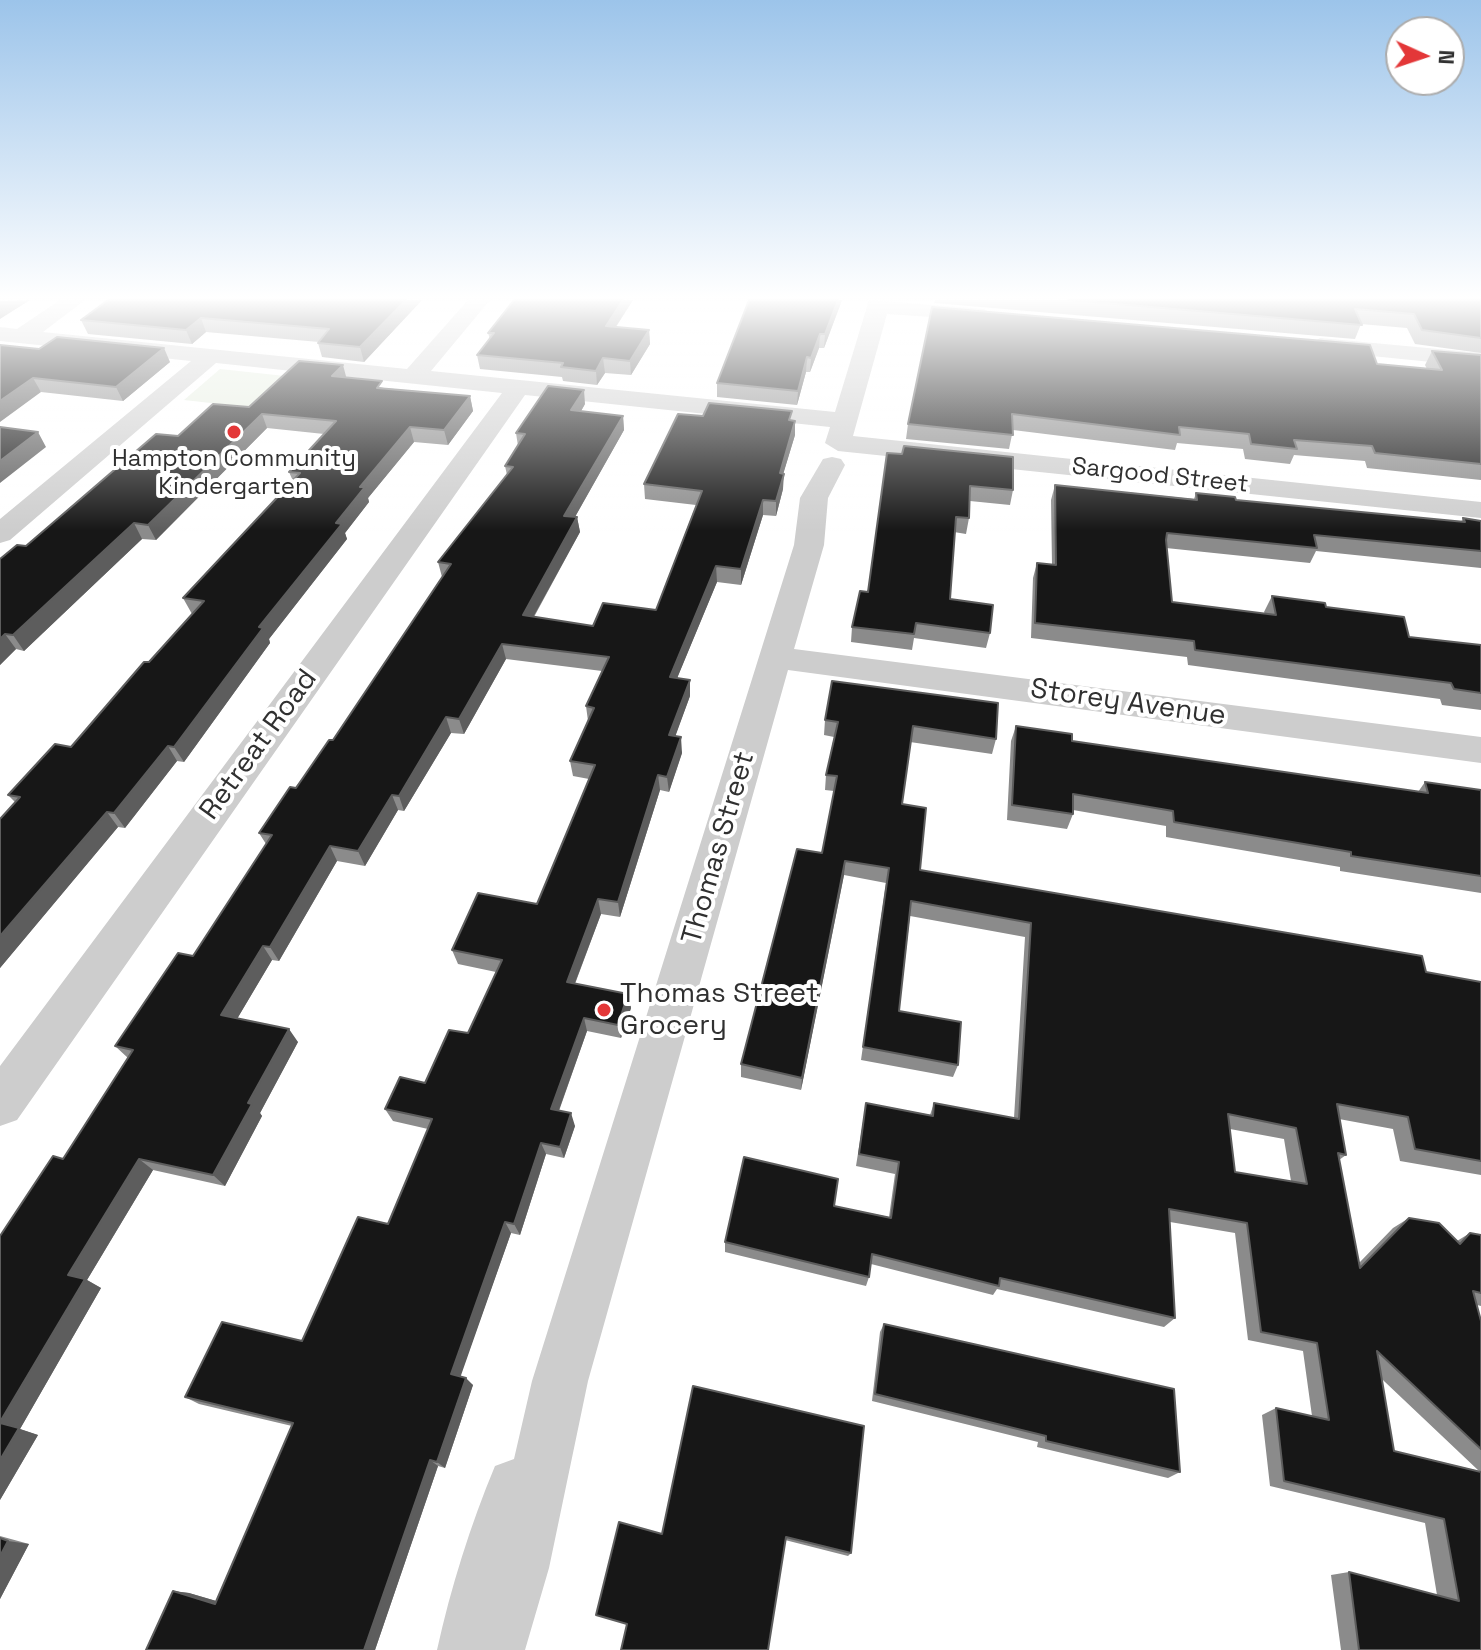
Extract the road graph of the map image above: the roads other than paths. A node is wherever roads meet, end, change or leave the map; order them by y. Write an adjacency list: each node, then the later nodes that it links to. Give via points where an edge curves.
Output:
1 (186, 377): 7 (street)
2 (424, 377): 4 (street, Sargood Street)
3 (858, 377): 5 (street, Thomas Street)
4 (519, 387): 5 (street, Sargood Street); 10 (street, Retreat Road)
5 (839, 443): 6 (street, Sargood Street); 8 (street, Thomas Street, via 825,514 809,545)
6 (1481, 510)
7 (0, 534)
8 (775, 657): 9 (street, Storey Avenue); 11 (street, Thomas Street)
9 (1481, 750)
10 (0, 1104)
11 (560, 1381): 12 (street, Thomas Street, via 506,1512); 13 (street, Thomas Street, via 518,1568)
12 (469, 1650)
13 (493, 1650)

